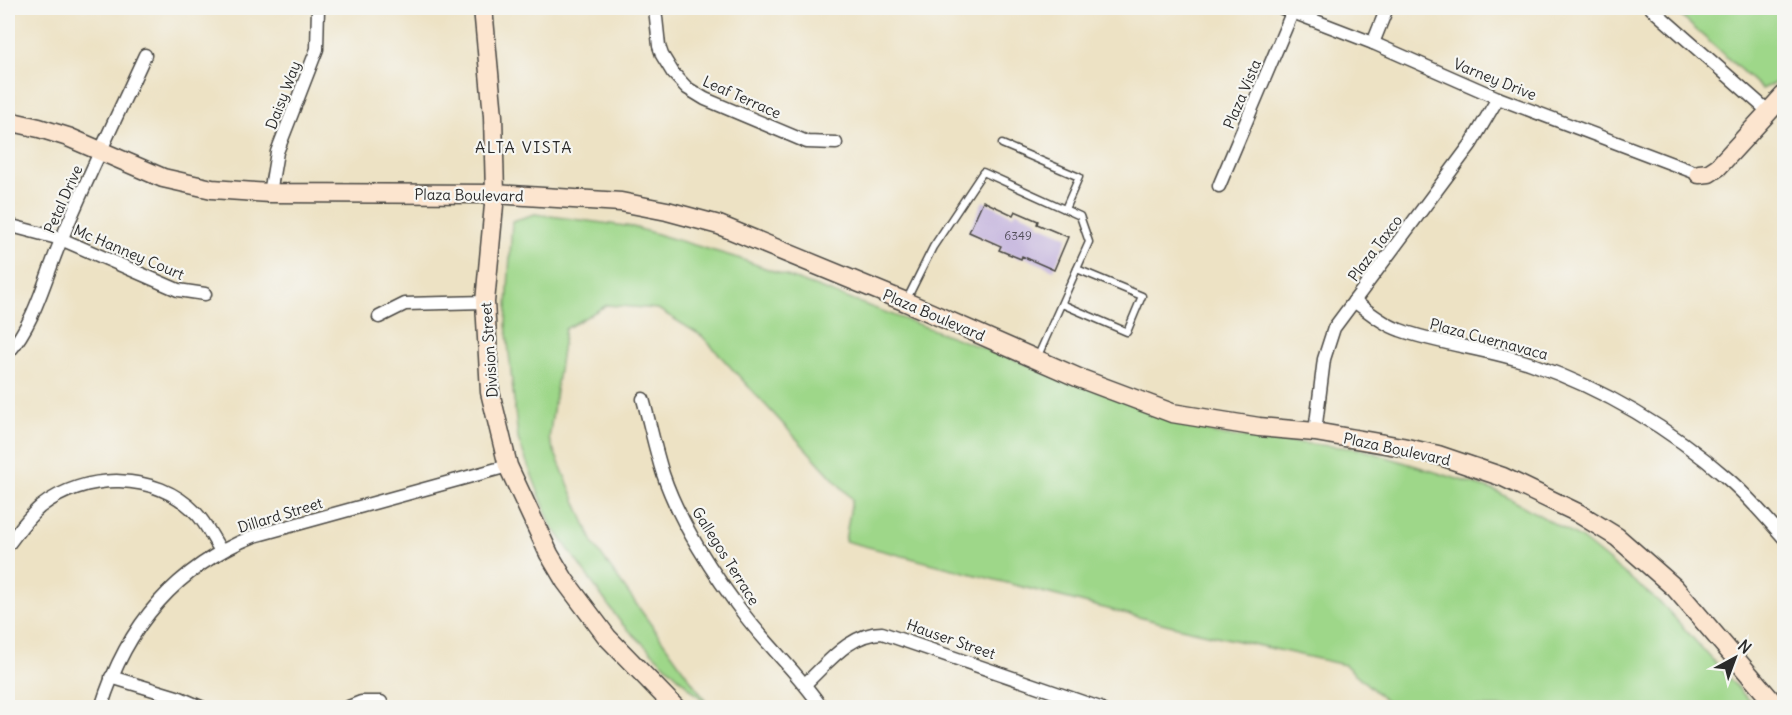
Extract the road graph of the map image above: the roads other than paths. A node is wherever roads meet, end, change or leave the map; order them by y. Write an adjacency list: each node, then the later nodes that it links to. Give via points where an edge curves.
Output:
1 (318, 8): 18 (street, Daisy Way, via 317,49 277,152)
2 (483, 8): 19 (main road, Division Street, via 493,116)
3 (655, 8): 13 (street, Leaf Terrace, via 662,55 687,88 807,142)
4 (1387, 8): 7 (street)
5 (1651, 8): 11 (street)
6 (1287, 10): 7 (street, Varney Drive); 17 (street, Plaza Vista)
7 (1373, 43): 10 (street, Varney Drive)
8 (145, 55): 15 (street, Petal Drive)
9 (1785, 95): 11 (main road)
10 (1498, 98): 16 (street, Varney Drive); 25 (street, Plaza Taxco, via 1471,144)
11 (1769, 112): 16 (main road, via 1718,167)
12 (8, 121): 15 (main road, Plaza Boulevard, via 68,137)
13 (836, 143)
14 (1002, 144): 20 (lane, via 1079,177)
15 (101, 152): 18 (main road, Plaza Boulevard, via 163,178 212,189); 22 (street, Petal Drive)
16 (1699, 174)
17 (1219, 186)
18 (270, 193): 19 (main road, Plaza Boulevard)
19 (495, 194): 26 (main road, Division Street); 27 (main road, Plaza Boulevard, via 621,202 678,214 719,225)
20 (1065, 209): 23 (lane, via 1080,216 1089,242); 27 (lane, via 982,172 933,247)
21 (8, 225): 22 (street, Mc Hanney Court)
22 (61, 239): 24 (street, Mc Hanney Court, via 178,290); 30 (street, Petal Drive, via 28,324)
23 (1077, 269): 28 (lane); 28 (lane, via 1142,296 1127,332)
24 (205, 294)
25 (1353, 301): 33 (street, Plaza Taxco, via 1334,328 1324,359); 35 (street, Plaza Cuernavaca, via 1398,330 1509,357 1614,400 1702,458)
26 (485, 302): 29 (street, via 405,304); 34 (main road, Division Street, via 490,392)
27 (906, 302): 31 (main road, Plaza Boulevard)
28 (1062, 304): 31 (lane)
29 (379, 317)
30 (8, 353)
31 (1036, 359): 33 (main road, Plaza Boulevard, via 1172,412)
32 (643, 399): 39 (street, Gallegos Terrace, via 664,475 693,535 745,616)
33 (1315, 432): 47 (main road, Plaza Boulevard, via 1438,455 1503,477 1578,513 1617,537 1675,588)
34 (508, 466): 37 (street, Dillard Street, via 254,536); 44 (main road, Division Street, via 565,581 607,637)
35 (1785, 538)
36 (8, 545): 37 (street, via 29,517 54,497 82,485 114,481 144,484 186,504 198,514)
37 (221, 551): 38 (street, Dillard Street, via 186,575 155,604 130,639)
38 (111, 677): 41 (street, Dillard Street); 42 (street)
39 (805, 684): 45 (street, Gallegos Terrace); 46 (street, Hauser Street, via 856,638 882,633)
40 (381, 702): 43 (street, via 361,702)
41 (101, 708)
42 (203, 708)
43 (346, 708)
44 (676, 708)
45 (822, 708)
46 (1100, 708)
47 (1778, 708)

